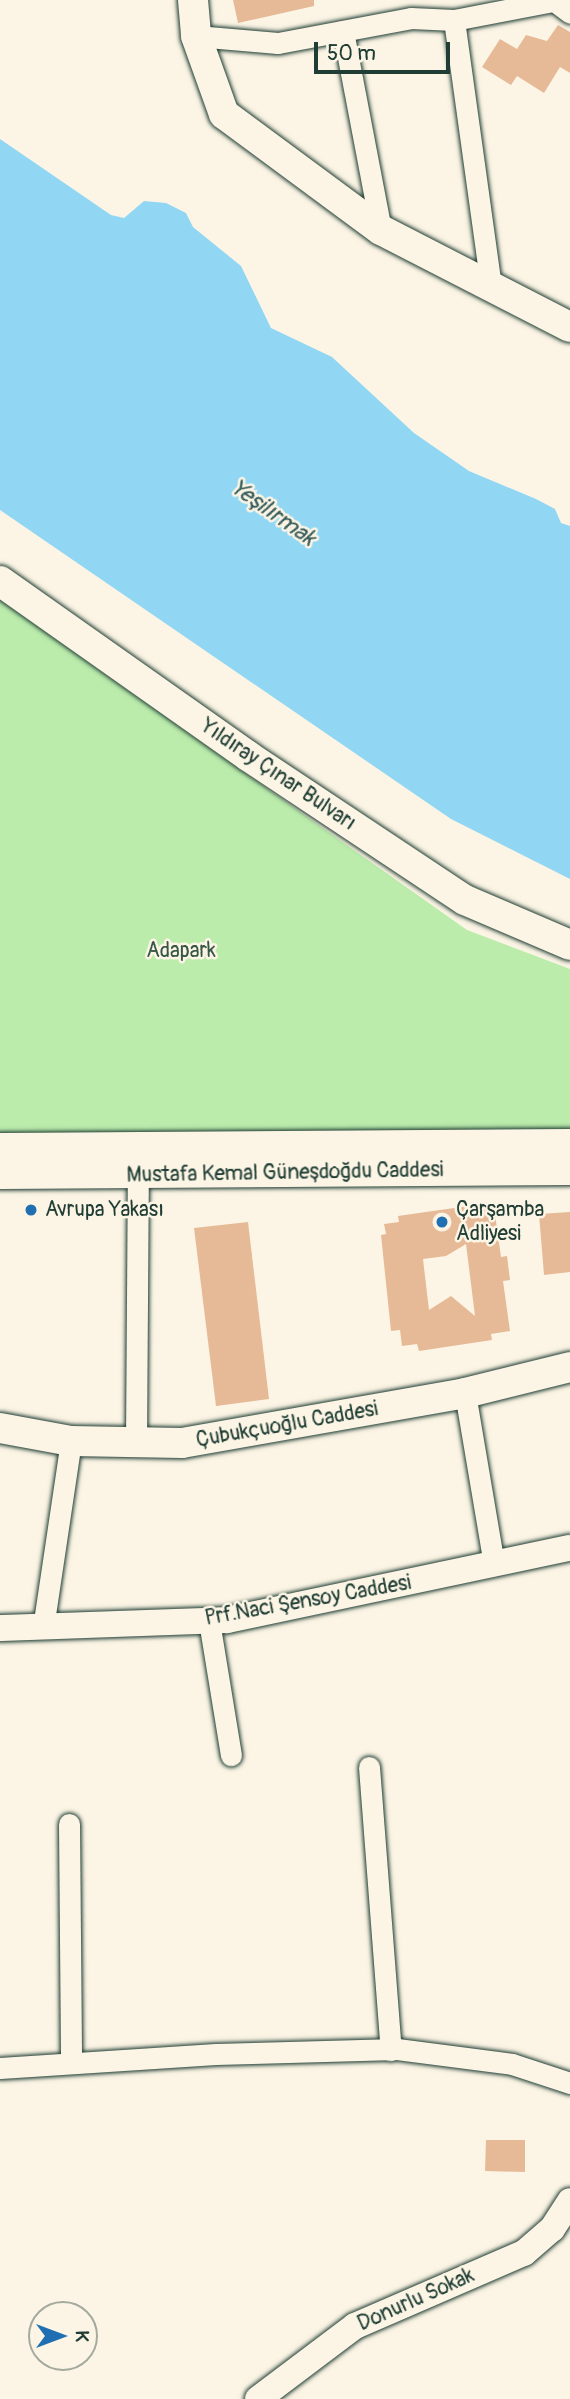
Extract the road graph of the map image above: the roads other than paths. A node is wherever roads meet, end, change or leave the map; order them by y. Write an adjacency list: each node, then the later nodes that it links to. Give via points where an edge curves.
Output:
1 (193, 0): 6 (main road)
2 (553, 0): 3 (street); 4 (street)
3 (570, 13)
4 (454, 20): 5 (street, via 411,18); 8 (street)
5 (343, 31): 6 (street, via 278,43); 7 (street)
6 (196, 36): 7 (main road, via 224,114)
7 (381, 230): 8 (main road)
8 (491, 286): 9 (main road)
9 (570, 327)
10 (0, 581): 11 (main road, Yıldıray Çınar Bulvarı, via 248,757 465,900)
11 (570, 945)
12 (570, 1144): 13 (main road, Mustafa Kemal Güneşdoğdu Caddesi)
13 (0, 1148)
14 (570, 1170): 16 (main road, Mustafa Kemal Güneşdoğdu Caddesi)
15 (0, 1174): 16 (main road, Mustafa Kemal Güneşdoğdu Caddesi)
16 (138, 1175): 21 (street)
17 (570, 1367): 18 (main road, Çubukçuoğlu Caddesi)
18 (465, 1393): 21 (main road, Çubukçuoğlu Caddesi, via 182,1443); 23 (street)
19 (0, 1428): 20 (main road, Çubukçuoğlu Caddesi)
20 (71, 1441): 21 (main road, Çubukçuoğlu Caddesi); 26 (street)
21 (136, 1443)
22 (570, 1548): 23 (street, Prf.Naci Şensoy Caddesi)
23 (494, 1564): 24 (street, Prf.Naci Şensoy Caddesi)
24 (209, 1621): 26 (street, Prf.Naci Şensoy Caddesi); 27 (street)
25 (0, 1628): 26 (street, Prf.Naci Şensoy Caddesi)
26 (43, 1628)
27 (231, 1755)
28 (369, 1767): 30 (street)
29 (69, 1824): 31 (street)
30 (391, 2050): 31 (street, via 216,2053); 33 (street, via 512,2064)
31 (71, 2063): 32 (street)
32 (0, 2068)
33 (570, 2080)
34 (570, 2201): 35 (street, Donurlu Sokak, via 552,2229 524,2253 355,2326)
35 (263, 2398)

